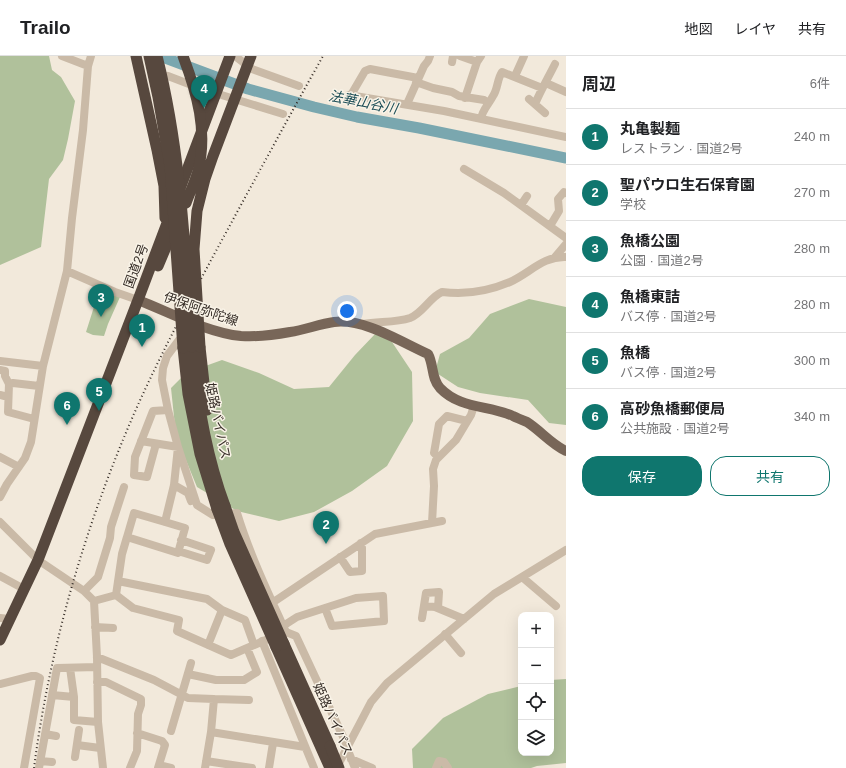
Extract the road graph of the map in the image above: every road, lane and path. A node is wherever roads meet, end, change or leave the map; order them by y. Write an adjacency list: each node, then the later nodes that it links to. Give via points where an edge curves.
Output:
1 (62, 56): 14 (street)
2 (91, 56): 14 (street)
3 (148, 56): 43 (highway, 姫路バイパス, bridge, via 170,166)
4 (157, 56): 43 (highway, 姫路バイパス, bridge, via 178,167)
5 (183, 56): 40 (highway, bridge, via 198,102 202,152 186,203)
6 (251, 56): 43 (highway, bridge, via 209,168 197,211)
7 (430, 56): 17 (street)
8 (460, 56): 11 (street)
9 (524, 56): 16 (street)
10 (231, 57): 18 (street, via 252,69); 21 (highway, 国道2号)
11 (479, 59): 22 (street)
12 (137, 61): 34 (highway, via 164,186)
13 (555, 64): 19 (street)
14 (88, 66): 39 (street)
15 (168, 76): 21 (street)
16 (515, 76): 19 (street); 23 (street, via 502,72)
17 (417, 80): 22 (street, via 440,92 452,92); 24 (street); 24 (street, via 370,69 365,71 350,95)
18 (299, 86)
19 (544, 86): 20 (street); 25 (street, via 532,102)
20 (566, 92)
21 (215, 93): 26 (street); 34 (highway, 国道2号)
22 (465, 98): 23 (street, via 484,100)
23 (488, 103): 27 (street)
24 (407, 104): 27 (street)
25 (545, 113)
26 (283, 114)
27 (481, 119): 28 (street)
28 (566, 137)
29 (464, 169): 32 (street)
30 (566, 193): 33 (street, via 558,199 559,211)
31 (527, 196): 32 (street)
32 (521, 205): 33 (street)
33 (550, 226): 35 (street)
34 (164, 229): 40 (highway, 国道2号)
35 (566, 238)
36 (566, 244): 37 (street)
37 (555, 257): 38 (street); 41 (street, via 510,282 492,288 472,292 442,292 411,318)
38 (566, 257)
39 (67, 271): 40 (street); 45 (street)
40 (140, 300): 42 (main road, 伊保阿弥陀線); 75 (highway, 国道2号)
41 (363, 324): 42 (main road, 伊保阿弥陀線, via 335,322 260,336 241,336); 50 (main road, 伊保阿弥陀線, via 428,354 432,361 434,381 440,388 456,400)
42 (207, 327): 51 (street, via 180,340 167,356 162,380)
43 (192, 347): 125 (highway, 姫路バイパス, bridge, via 195,384 221,503 280,646)
44 (0, 361): 45 (street)
45 (43, 366): 48 (street)
46 (0, 370): 47 (street, via 5,371 4,376)
47 (9, 384): 48 (street); 49 (street)
48 (40, 386): 52 (street)
49 (4, 396): 52 (street, via 8,412)
50 (474, 406): 53 (street); 57 (main road, 伊保阿弥陀線, via 511,415 528,423 558,448)
51 (168, 410): 54 (street, via 154,411); 56 (street)
52 (34, 419): 60 (street, via 31,442)
53 (467, 421): 59 (street, via 456,440); 59 (street, via 446,416 439,424 434,453)
54 (141, 441): 55 (street); 55 (street, via 135,457 134,475 147,477)
55 (156, 444): 56 (street)
56 (178, 447): 61 (street); 83 (street, via 197,505 213,514 237,513)
57 (566, 451)
58 (0, 457): 60 (street)
59 (438, 457): 68 (street, via 433,469)
60 (19, 467): 63 (street)
61 (174, 485): 64 (street, via 188,493); 67 (street)
62 (122, 488): 80 (street, via 98,577)
63 (0, 497)
64 (194, 507)
65 (442, 521): 68 (street)
66 (0, 522): 75 (street)
67 (165, 522): 69 (street, via 134,513); 70 (street, via 184,528)
68 (432, 523): 71 (street, via 375,534)
69 (127, 537): 73 (street); 78 (street)
70 (181, 540): 73 (street); 73 (street, via 211,550 207,560)
71 (361, 543): 74 (street); 74 (street, via 362,571 350,572)
72 (566, 550): 77 (street)
73 (178, 551)
74 (340, 557): 83 (street)
75 (38, 560): 79 (highway, 国道2号); 80 (street)
76 (0, 576): 79 (street)
77 (522, 577): 85 (street); 91 (street, via 494,594)
78 (118, 581): 81 (street); 88 (street, via 207,599)
79 (24, 589): 89 (highway, 国道2号)
80 (84, 591): 82 (street)
81 (116, 595): 82 (street); 98 (street, via 133,608 180,620 177,631)
82 (94, 601): 92 (street)
83 (272, 603): 94 (street)
84 (424, 606): 87 (street); 87 (street, via 426,593 439,592); 90 (street)
85 (556, 606)
86 (325, 608): 86 (street, via 356,598 383,596 384,621 332,626); 94 (street, via 297,617)
87 (438, 608): 91 (street)
88 (222, 610): 98 (street); 99 (street, via 245,620)
89 (5, 618): 96 (highway, 国道2号)
90 (422, 618)
91 (464, 619): 95 (street)
92 (95, 627): 93 (street); 101 (street)
93 (113, 628)
94 (284, 629): 97 (street); 124 (street, via 296,636)
95 (446, 634): 100 (street); 124 (street, via 387,683 371,702)
96 (0, 640)
97 (262, 641): 99 (street); 122 (street)
98 (208, 645): 99 (street, via 231,655)
99 (250, 646): 105 (street, via 257,672 244,680 216,680)
100 (461, 652)
101 (97, 657): 103 (street); 108 (street, via 154,680)
102 (191, 663): 105 (street)
103 (97, 667): 104 (street); 106 (street)
104 (70, 668): 109 (street, via 57,668); 110 (street)
105 (188, 674): 108 (street)
106 (97, 682): 113 (street); 117 (street, via 106,682 141,699)
107 (0, 684): 133 (street, via 32,676 40,678)
108 (182, 695): 111 (street, via 188,698); 115 (street)
109 (52, 696): 110 (street); 118 (street)
110 (74, 697): 113 (street, via 74,720)
111 (214, 699): 112 (street); 116 (street)
112 (249, 700)
113 (98, 722): 123 (street)
114 (78, 730): 121 (street)
115 (171, 731)
116 (211, 732): 120 (street); 130 (street)
117 (137, 733): 132 (street, via 162,741 165,745); 134 (street, via 137,751)
118 (45, 734): 119 (street); 129 (street)
119 (56, 736)
120 (273, 743): 122 (street); 137 (street)
121 (77, 745): 123 (street); 126 (street)
122 (305, 747): 138 (street)
123 (100, 748): 131 (street)
124 (347, 748): 127 (street); 140 (street)
125 (327, 750): 139 (highway, 姫路バイパス); 140 (highway, 姫路バイパス, bridge)
126 (75, 757)
127 (351, 759): 141 (street); 142 (street)
128 (52, 762): 129 (street)
129 (40, 764)
130 (206, 764): 136 (street)
131 (104, 766)
132 (158, 767): 135 (street)
133 (24, 768)
134 (130, 768)
135 (171, 768)
136 (252, 768)
137 (269, 768)
138 (314, 768)
139 (330, 768)
140 (338, 768)
141 (355, 768)
142 (372, 768)
143 (436, 768): 144 (street, via 440,761)
144 (448, 768)

